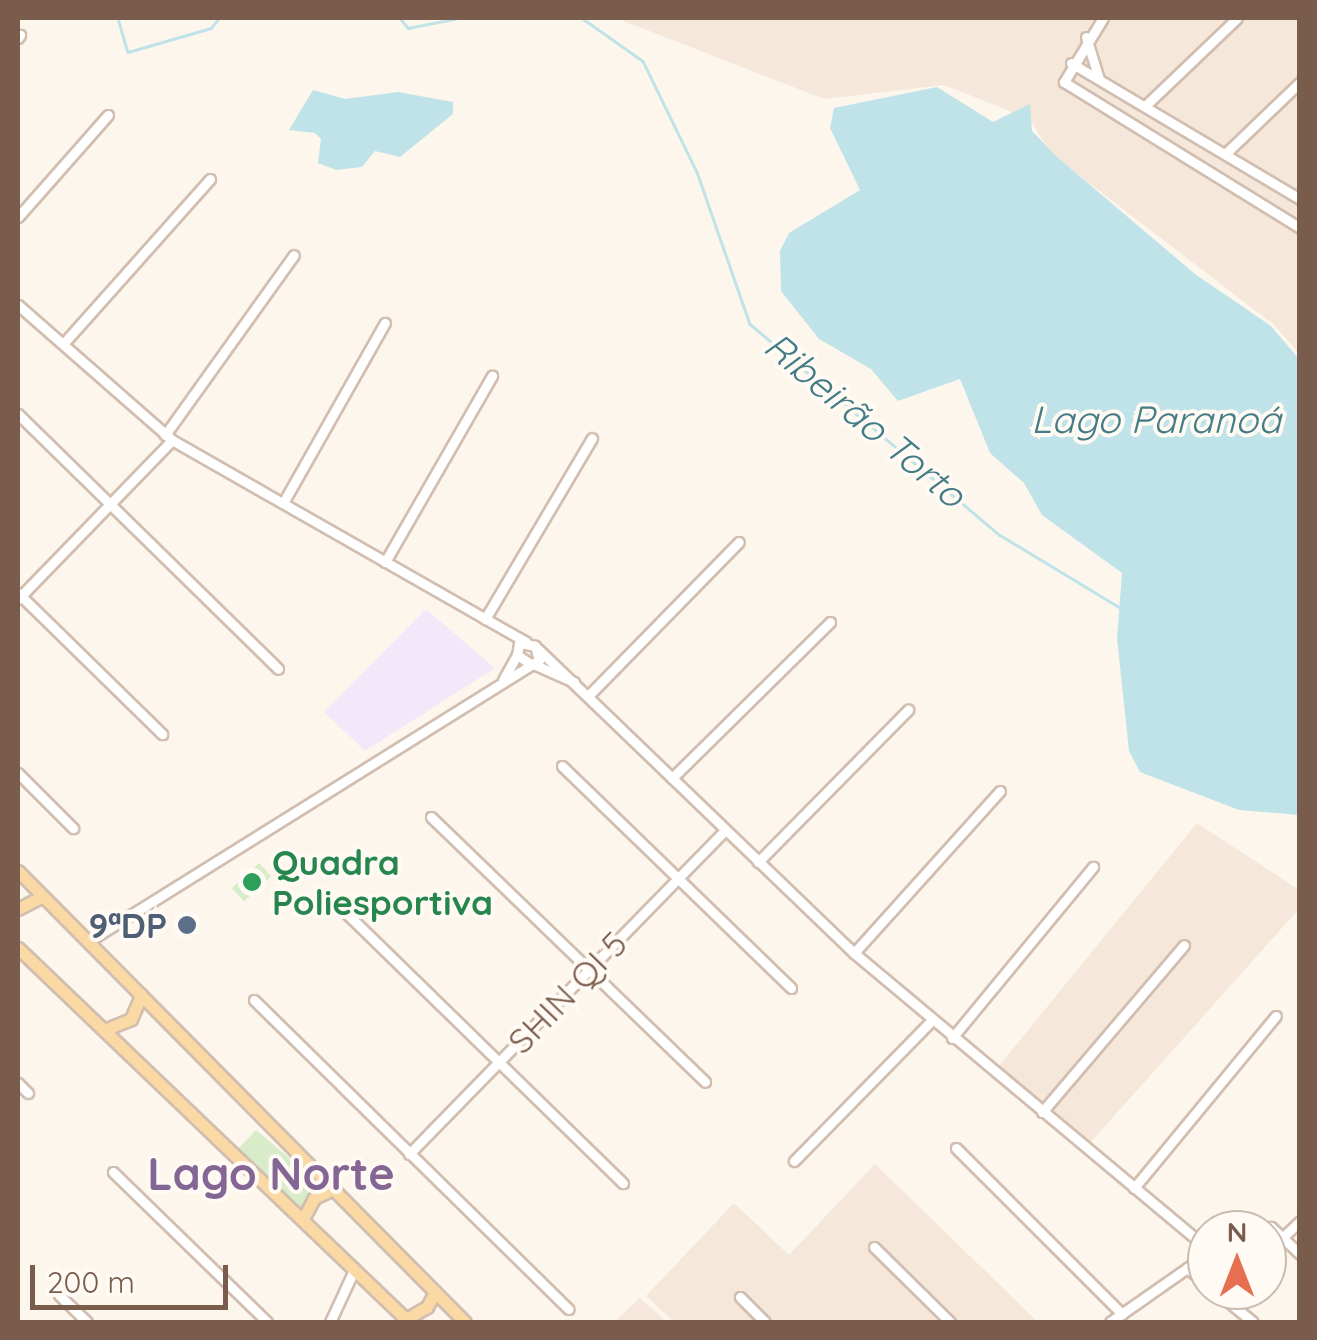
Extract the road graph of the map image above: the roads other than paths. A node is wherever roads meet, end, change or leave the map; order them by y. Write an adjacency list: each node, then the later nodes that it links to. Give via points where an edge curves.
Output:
1 (1103, 18): 3 (street)
2 (1237, 18): 7 (street)
3 (1086, 37): 4 (street); 5 (street)
4 (1071, 63): 5 (street); 11 (street, via 1066,85)
5 (1099, 80): 7 (street)
6 (1300, 82): 10 (street)
7 (1145, 106): 9 (street)
8 (108, 114): 14 (street)
9 (1190, 133): 10 (street); 11 (street)
10 (1225, 154): 13 (street)
11 (1181, 155): 15 (street)
12 (210, 179): 19 (street)
13 (1300, 199)
14 (18, 216)
15 (1300, 228)
16 (294, 255): 22 (street)
17 (18, 304): 19 (street)
18 (385, 323): 24 (street)
19 (63, 344): 22 (street)
20 (492, 376): 27 (street)
21 (18, 414): 25 (street)
22 (168, 438): 24 (street); 25 (street)
23 (592, 438): 29 (street)
24 (282, 503): 27 (street)
25 (108, 504): 28 (street); 34 (street)
26 (738, 542): 37 (street)
27 (385, 562): 29 (street)
28 (18, 596): 39 (street)
29 (490, 622): 31 (street)
30 (830, 622): 42 (street)
31 (520, 647): 32 (street); 33 (street); 35 (street)
32 (538, 649): 33 (street, via 541,657); 36 (street)
33 (532, 664): 35 (street); 36 (street)
34 (278, 668)
35 (502, 683): 54 (street)
36 (576, 683): 37 (street)
37 (588, 696): 42 (street)
38 (908, 710): 47 (street)
39 (162, 734)
40 (562, 766): 50 (street)
41 (18, 773): 45 (street)
42 (672, 778): 46 (street)
43 (1000, 791): 57 (street)
44 (431, 817): 58 (street)
45 (73, 828)
46 (725, 830): 47 (street); 50 (street, SHIN QI 5)
47 (758, 862): 57 (street)
48 (1093, 867): 65 (street)
49 (18, 871): 51 (main road)
50 (678, 879): 58 (street, SHIN QI 5); 59 (street)
51 (42, 896): 53 (main road); 54 (main road)
52 (341, 908): 66 (street)
53 (18, 910)
54 (93, 944): 60 (main road)
55 (1184, 945): 70 (street)
56 (18, 948): 64 (main road)
57 (854, 954): 63 (street)
58 (589, 970): 66 (street, SHIN QI 5); 67 (street)
59 (791, 988)
60 (141, 995): 64 (main road, via 131,1019); 77 (main road)
61 (254, 1000): 72 (street)
62 (1276, 1016): 76 (street)
63 (931, 1021): 65 (street); 73 (street)
64 (104, 1030): 78 (main road)
65 (952, 1038): 70 (street)
66 (498, 1063): 72 (street, SHIN QI 5); 75 (street)
67 (704, 1082)
68 (18, 1083): 69 (street)
69 (28, 1093)
70 (1042, 1112): 76 (street)
71 (956, 1148): 87 (street)
72 (410, 1154): 86 (street)
73 (794, 1162)
74 (112, 1172): 90 (street)
75 (623, 1184)
76 (1134, 1188): 79 (street)
77 (332, 1189): 78 (main road, via 314,1198); 83 (main road)
78 (303, 1220): 82 (main road)
79 (1187, 1234)
80 (874, 1246): 94 (street)
81 (1187, 1269): 87 (street)
82 (352, 1277): 88 (main road); 91 (street)
83 (435, 1292): 88 (main road, via 427,1308); 92 (main road)
84 (59, 1295): 89 (street)
85 (740, 1297): 93 (street)
86 (568, 1309)
87 (1122, 1314): 95 (street)
88 (408, 1321)
89 (86, 1322)
90 (267, 1322)
91 (330, 1322)
92 (465, 1322)
93 (766, 1322)
94 (950, 1322)
95 (1110, 1322)

